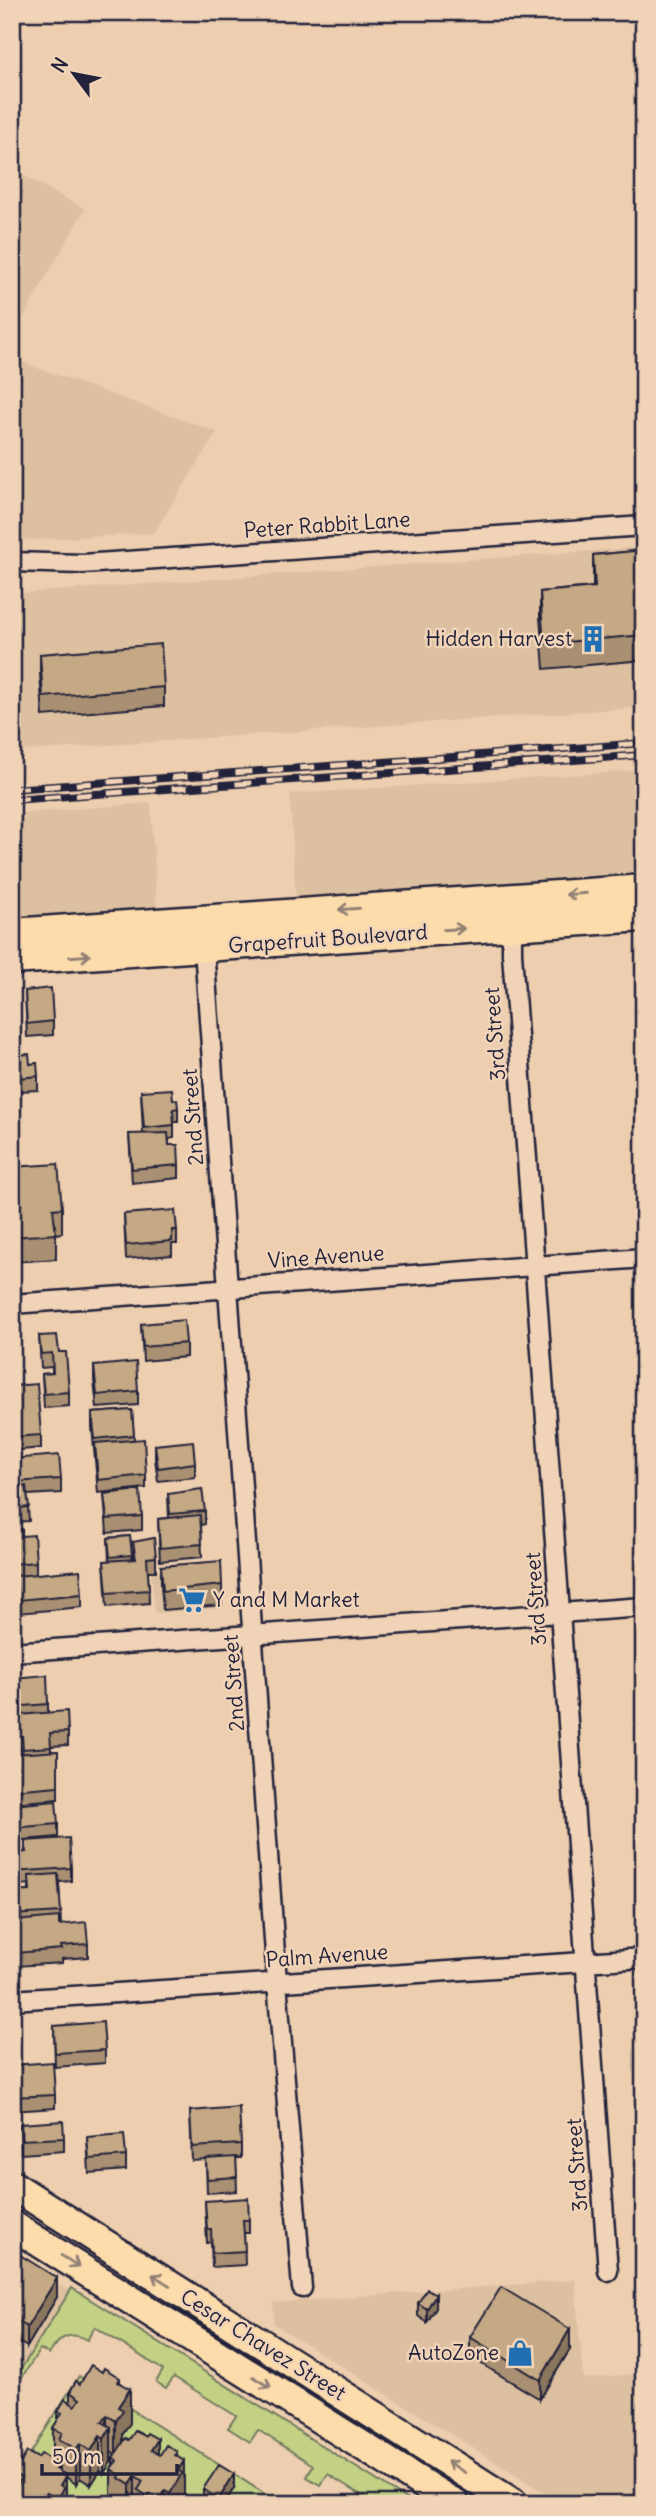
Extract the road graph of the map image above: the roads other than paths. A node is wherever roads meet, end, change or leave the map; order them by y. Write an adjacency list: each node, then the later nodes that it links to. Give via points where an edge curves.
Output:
1 (644, 526): 2 (street, Peter Rabbit Lane, via 82,564)
2 (12, 562)
3 (644, 890): 6 (main road, Grapefruit Boulevard, one-way to 6)
4 (644, 917): 5 (main road, Grapefruit Boulevard)
5 (512, 925): 7 (main road, Grapefruit Boulevard, one-way to 5); 10 (street, 3rd Street)
6 (12, 933)
7 (204, 948): 8 (main road, Grapefruit Boulevard, one-way to 7); 11 (street, 2nd Street)
8 (12, 960)
9 (644, 1258): 10 (street, Vine Avenue)
10 (535, 1266): 11 (street, Vine Avenue); 14 (street, 3rd Street)
11 (228, 1287): 12 (street, Vine Avenue); 15 (street, 2nd Street)
12 (12, 1304)
13 (644, 1607): 14 (street)
14 (560, 1612): 15 (street); 18 (street, 3rd Street)
15 (253, 1634): 16 (street); 19 (street, 2nd Street)
16 (12, 1652)
17 (644, 1958): 18 (street, Palm Avenue)
18 (584, 1962): 19 (street, Palm Avenue); 23 (street, 3rd Street)
19 (277, 1983): 20 (street, Palm Avenue); 24 (street, 2nd Street)
20 (12, 2000)
21 (12, 2185): 26 (main road, Cesar Chavez Street, one-way to 21)
22 (12, 2225): 25 (main road, Cesar Chavez Street, one-way to 25)
23 (608, 2271)
24 (302, 2288)
25 (455, 2504)
26 (514, 2504)

